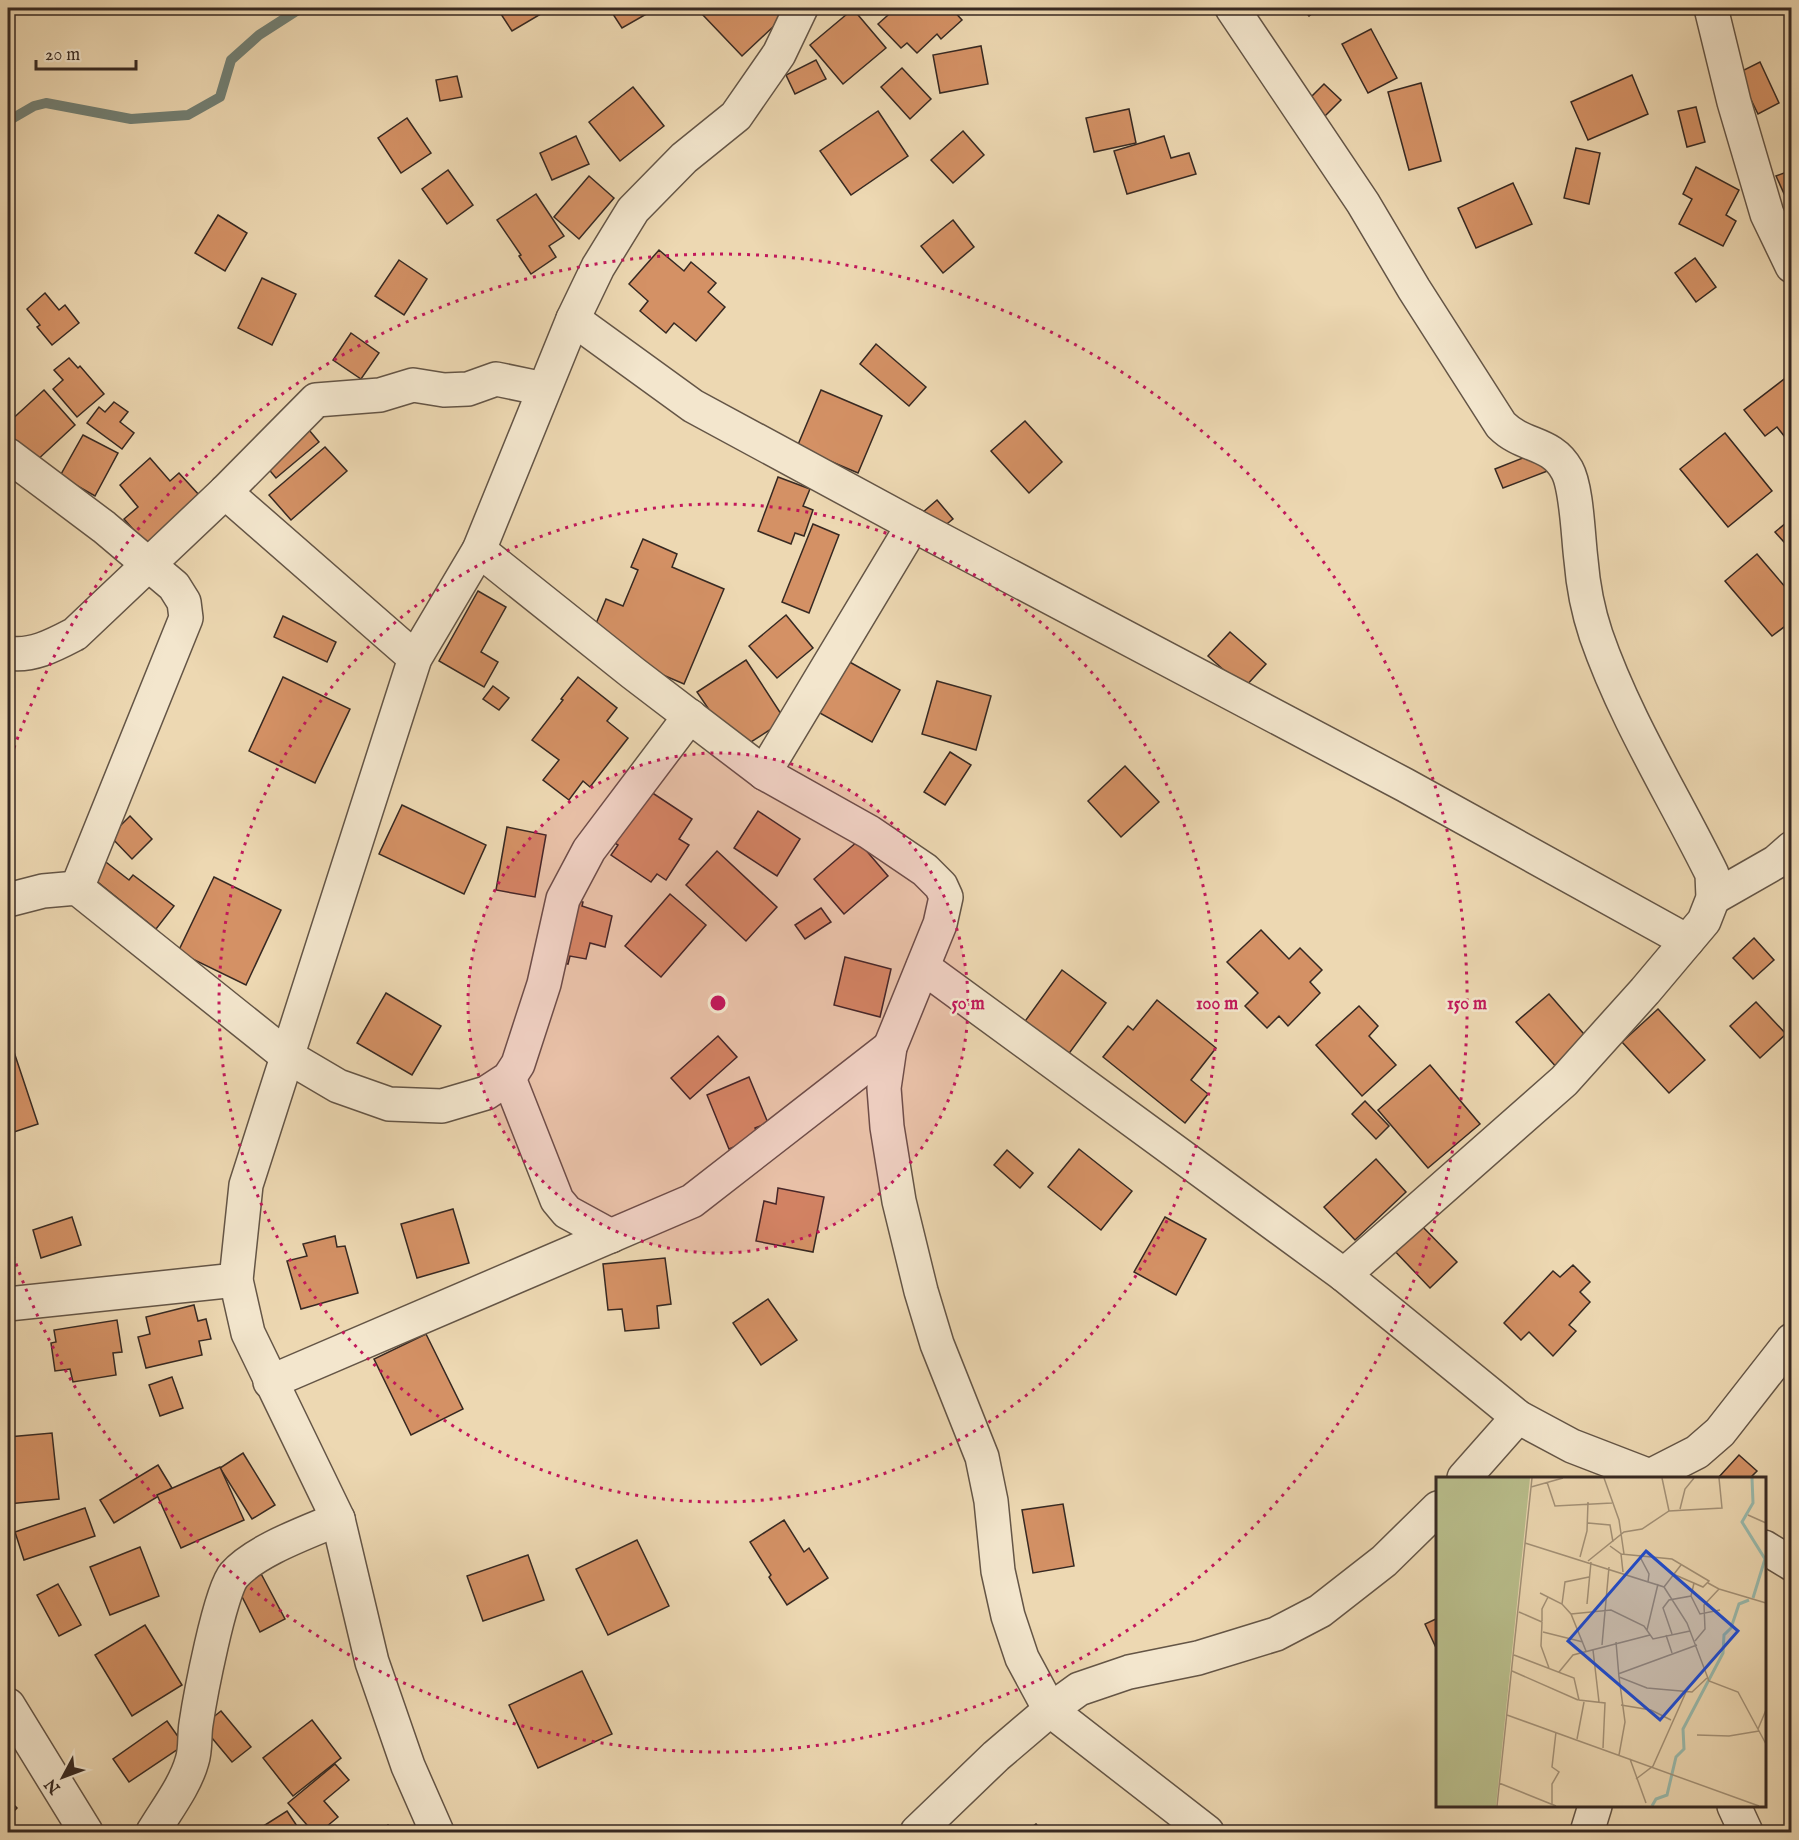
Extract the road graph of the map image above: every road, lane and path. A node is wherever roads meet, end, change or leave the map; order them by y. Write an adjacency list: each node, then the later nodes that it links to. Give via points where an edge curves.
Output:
1 (801, 8): 5 (street, via 779,54 736,116 684,158 633,210 598,267)
2 (1232, 8): 18 (street, via 1363,203 1501,425 1511,435 1560,458 1569,472 1596,634 1620,694 1712,874)
3 (1712, 8): 4 (street, via 1767,214)
4 (1791, 266)
5 (573, 319): 6 (street); 9 (street, via 693,406)
6 (544, 389): 8 (street, via 496,379 468,390 413,385 380,395 316,400); 10 (street)
7 (8, 455): 11 (street)
8 (225, 492): 11 (street); 13 (street)
9 (913, 525): 15 (street); 20 (street, via 1406,785)
10 (479, 550): 13 (street); 14 (street)
11 (149, 564): 12 (street, via 75,634 47,649); 17 (street, via 174,586 184,602 186,618)
12 (8, 653)
13 (415, 658): 23 (street)
14 (690, 716): 15 (street); 24 (street, via 589,850 562,899 544,984 518,1064)
15 (764, 773): 21 (street, via 869,832 925,870 941,886 945,905)
16 (1791, 848): 18 (street, via 1776,862)
17 (77, 888): 19 (street); 23 (street)
18 (1713, 897): 20 (street, via 1704,921)
19 (8, 900)
20 (1687, 941): 26 (street, via 1564,1081)
21 (923, 967): 22 (street); 26 (street)
22 (890, 1047): 25 (street, via 693,1200); 39 (street, via 884,1088 899,1201 937,1344 982,1457 1008,1616 1023,1658)
23 (287, 1056): 24 (street, via 338,1086 389,1104 442,1106 486,1093); 27 (street, via 246,1185)
24 (509, 1078): 25 (street, via 557,1200 567,1212)
25 (611, 1236): 30 (street)
26 (1344, 1275): 31 (street)
27 (236, 1280): 28 (street); 30 (street, via 248,1333)
28 (8, 1304)
29 (1791, 1340): 33 (street, via 1720,1432 1697,1452)
30 (270, 1382): 35 (street)
31 (1518, 1417): 32 (street); 33 (street, via 1572,1446)
32 (1466, 1477)
33 (1653, 1477)
34 (1436, 1509): 39 (street, via 1384,1561 1320,1611 1275,1634 1079,1689)
35 (338, 1519): 43 (street, via 278,1545 245,1564 233,1576 226,1588 208,1666 195,1726 193,1760); 44 (street, via 372,1662)
36 (1766, 1548): 37 (street)
37 (1791, 1564)
38 (8, 1705): 42 (street)
39 (1050, 1710): 45 (street); 46 (street)
40 (1595, 1807): 47 (street)
41 (1734, 1807): 48 (street)
42 (86, 1833)
43 (153, 1833)
44 (436, 1833)
45 (917, 1833)
46 (1207, 1833)
47 (1587, 1833)
48 (1746, 1833)

